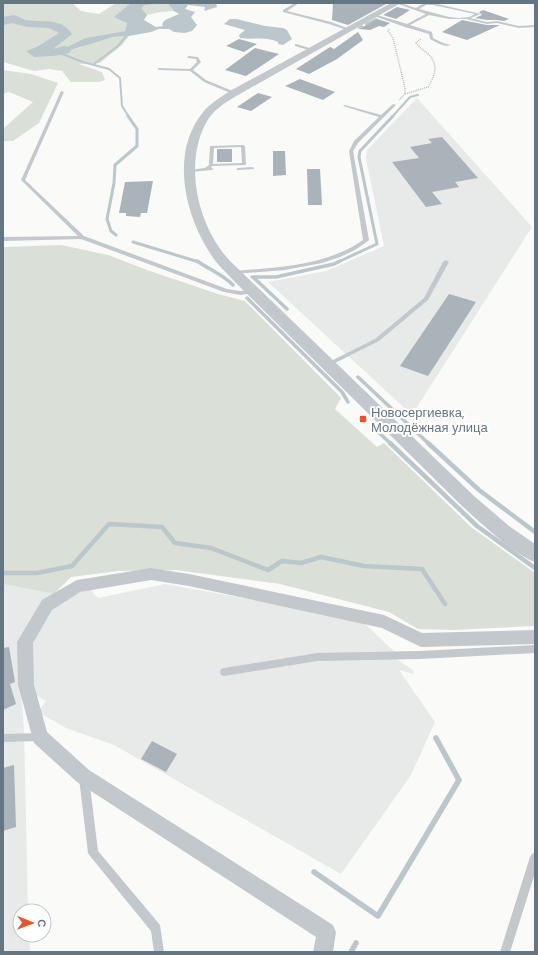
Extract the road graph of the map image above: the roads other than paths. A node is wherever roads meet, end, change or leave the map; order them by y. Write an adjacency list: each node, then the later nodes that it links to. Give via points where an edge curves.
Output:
1 (297, 3): 9 (lane, via 284,11)
2 (397, 3): 3 (lane); 5 (street)
3 (417, 9): 4 (lane); 6 (lane, via 426,4 433,4 479,14)
4 (430, 13): 6 (lane, via 450,19); 7 (lane)
5 (374, 16): 7 (lane); 9 (street)
6 (466, 19): 8 (lane, via 519,27)
7 (406, 26): 11 (lane, via 431,33 431,38)
8 (535, 26)
9 (348, 29): 12 (street)
10 (296, 45): 12 (lane)
11 (449, 45)
12 (312, 50): 17 (street)
13 (189, 57): 15 (lane, via 197,58 199,62)
14 (160, 69): 15 (lane)
15 (191, 70): 17 (lane, via 205,81)
16 (62, 92): 24 (lane, via 23,180)
17 (234, 93): 23 (street, via 212,109 199,125 190,153)
18 (394, 105): 20 (lane)
19 (345, 106): 20 (lane)
20 (382, 117): 27 (lane, via 351,150 366,240 359,246 322,262)
21 (209, 167): 21 (lane, via 212,147 243,146 244,164); 22 (lane); 23 (lane)
22 (252, 168)
23 (190, 171): 27 (street, via 194,204 202,230 217,254)
24 (82, 237): 25 (lane); 28 (lane, via 226,291)
25 (3, 239)
26 (446, 262): 29 (lane, via 426,299 377,340)
27 (235, 273): 28 (street)
28 (253, 292): 29 (street)
29 (327, 365): 30 (street, via 477,509)
30 (535, 554)
31 (535, 637): 34 (street, via 421,640 384,622 189,580 151,574 101,581 77,586 47,605 25,642 26,685)
32 (535, 648): 33 (lane, via 420,655 317,657)
33 (224, 672)
34 (40, 737): 35 (lane); 36 (street)
35 (3, 738)
36 (83, 776): 38 (lane, via 93,853 156,929); 39 (street, via 326,932)
37 (535, 857): 40 (lane)
38 (159, 952)
39 (322, 952)
40 (505, 952)

